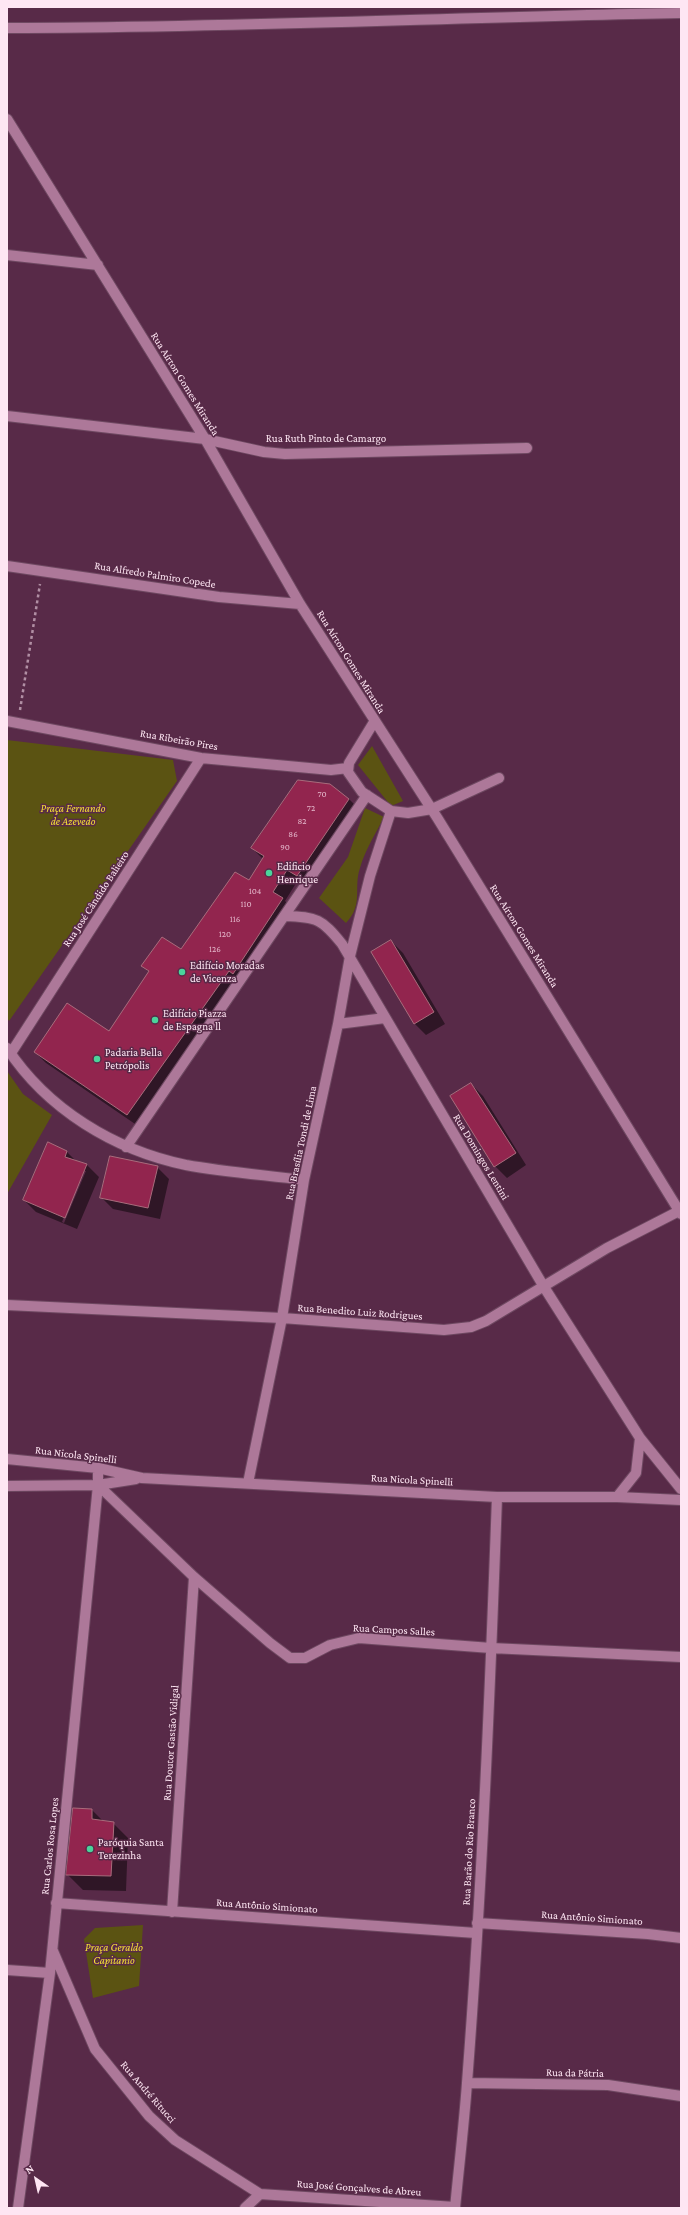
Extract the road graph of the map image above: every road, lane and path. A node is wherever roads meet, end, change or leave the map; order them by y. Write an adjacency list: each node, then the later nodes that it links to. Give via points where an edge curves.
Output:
1 (681, 13): 2 (street, via 109,28)
2 (7, 28)
3 (7, 119): 5 (street, Rua Aírton Gomes Miranda)
4 (7, 255): 5 (street)
5 (98, 266): 7 (street, Rua Aírton Gomes Miranda)
6 (7, 416): 7 (street, Rua Ruth Pinto de Camargo)
7 (205, 439): 8 (street, Rua Ruth Pinto de Camargo, via 285,454); 11 (street, Rua Aírton Gomes Miranda)
8 (527, 448)
9 (7, 566): 10 (street, Rua Alfredo Palmiro Copede)
10 (42, 570): 11 (street, Rua Alfredo Palmiro Copede, via 219,597); 13 (path)
11 (300, 604): 14 (street, Rua Aírton Gomes Miranda)
12 (7, 721): 13 (street, Rua Ribeirão Pires)
13 (18, 722): 15 (street, Rua Ribeirão Pires)
14 (374, 722): 16 (street); 19 (street, Rua Aírton Gomes Miranda)
15 (201, 758): 16 (street, Rua Ribeirão Pires, via 331,770); 25 (street, Rua José Cândido Balieiro)
16 (348, 768): 18 (street, via 356,785)
17 (498, 778): 19 (street)
18 (367, 795): 20 (street); 21 (street)
19 (432, 809): 20 (street, via 408,813); 28 (street, Rua Aírton Gomes Miranda)
20 (391, 811): 22 (street, Rua Brasília Tondi de Lima, via 370,876)
21 (285, 916): 22 (street, Rua Domingos Lentini, via 312,917 320,921 336,936); 26 (street)
22 (350, 956): 23 (street, Rua Domingos Lentini); 24 (street, Rua Brasília Tondi de Lima)
23 (385, 1018): 24 (street); 29 (street, Rua Domingos Lentini)
24 (338, 1024): 27 (street, Rua Brasília Tondi de Lima)
25 (9, 1050): 26 (street, via 38,1086 68,1112 85,1126)
26 (126, 1147): 27 (street, via 185,1164)
27 (304, 1180): 31 (street, Rua Brasília Tondi de Lima)
28 (680, 1212): 29 (street, Rua Benedito Luiz Rodrigues, via 607,1248)
29 (544, 1286): 31 (street, Rua Benedito Luiz Rodrigues, via 486,1321 458,1329); 32 (street, Rua Domingos Lentini)
30 (7, 1305): 31 (street, Rua Benedito Luiz Rodrigues)
31 (282, 1318): 36 (street, Rua Brasília Tondi de Lima)
32 (640, 1438): 39 (street, Rua Domingos Lentini); 41 (street, via 636,1473)
33 (7, 1459): 34 (street, Rua Nicola Spinelli)
34 (98, 1468): 35 (street, Rua Nicola Spinelli); 37 (street)
35 (142, 1478): 36 (street, Rua Nicola Spinelli); 37 (street, Rua Nicola Spinelli)
36 (248, 1483): 40 (street, Rua Nicola Spinelli)
37 (98, 1485): 38 (street, Rua Nicola Spinelli); 43 (street, Rua Campos Salles); 46 (street, Rua Carlos Rosa Lopes)
38 (7, 1486)
39 (681, 1489)
40 (497, 1497): 41 (street, Rua Nicola Spinelli); 44 (street, Rua Barão do Rio Branco)
41 (617, 1497): 42 (street, Rua Nicola Spinelli)
42 (681, 1500)
43 (194, 1577): 44 (street, Rua Campos Salles, via 290,1658 304,1658 330,1645 359,1638); 47 (street, Rua Doutor Gastão Vidigal)
44 (491, 1648): 45 (street, Rua Campos Salles); 48 (street, Rua Barão do Rio Branco)
45 (681, 1657)
46 (56, 1903): 47 (street, Rua Antônio Simionato); 50 (street, Rua Carlos Rosa Lopes)
47 (172, 1912): 48 (street, Rua Antônio Simionato)
48 (477, 1928): 49 (street, Rua Antônio Simionato, via 648,1934); 53 (street, Rua Barão do Rio Branco)
49 (681, 1938)
50 (52, 1949): 52 (street, Rua Carlos Rosa Lopes); 55 (street, Rua André Ritucci, via 95,2049 149,2116 175,2140)
51 (7, 1970): 52 (street)
52 (50, 1973): 57 (street, Rua Carlos Rosa Lopes)
53 (467, 2083): 54 (street, Rua da Pátria, via 608,2085); 56 (street, Rua Barão do Rio Branco)
54 (681, 2096)
55 (260, 2194): 56 (street, Rua José Gonçalves de Abreu); 58 (street)
56 (455, 2207)
57 (18, 2208)
58 (245, 2208)

